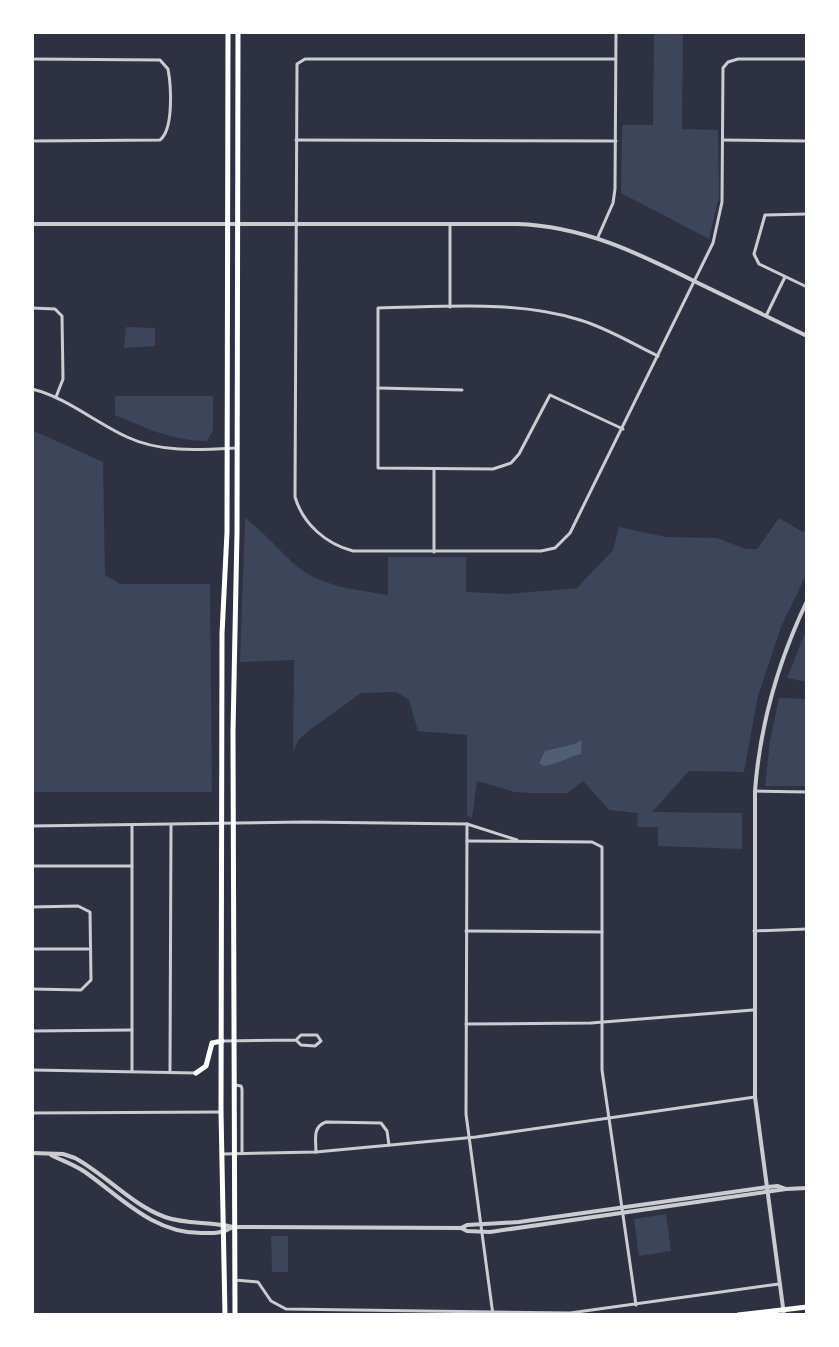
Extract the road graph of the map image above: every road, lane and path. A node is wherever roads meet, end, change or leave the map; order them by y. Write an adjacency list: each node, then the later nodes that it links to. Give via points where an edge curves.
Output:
1 (228, 32): 16 (main road)
2 (238, 32): 17 (main road)
3 (616, 32): 5 (street)
4 (32, 59): 9 (street, via 153,59 164,63 169,75 165,137)
5 (615, 59): 7 (street, via 305,59 296,69); 10 (street)
6 (807, 59): 8 (street, via 738,59 725,65)
7 (296, 140): 10 (street); 14 (street)
8 (723, 140): 11 (street); 20 (street, via 721,209 713,243)
9 (32, 141)
10 (616, 141): 18 (street, via 613,203)
11 (807, 141)
12 (807, 214): 19 (street, via 763,217 755,260)
13 (32, 224): 16 (street)
14 (296, 224): 15 (street); 17 (street); 35 (street, via 298,508 335,546)
15 (450, 224): 18 (street, via 531,225); 22 (street)
16 (228, 225): 17 (street); 33 (main road)
17 (238, 225): 32 (main road)
18 (598, 237): 20 (street)
19 (785, 277): 21 (street); 24 (street)
20 (695, 281): 24 (street); 26 (street)
21 (807, 287)
22 (450, 307): 26 (street, via 563,315); 27 (street, via 378,308)
23 (32, 308): 30 (street, via 51,308 63,321 63,379)
24 (766, 316): 25 (street)
25 (807, 336)
26 (658, 356): 31 (street)
27 (378, 388): 29 (street); 34 (street, via 378,468)
28 (32, 389): 30 (street)
29 (462, 390)
30 (56, 397): 33 (street, via 145,444)
31 (623, 429): 34 (street, via 550,395 511,463 493,469); 35 (street, via 570,533 555,548)
32 (237, 448): 33 (street); 39 (main road)
33 (227, 449): 40 (main road)
34 (434, 470): 35 (street)
35 (434, 552)
36 (807, 601): 37 (street, via 770,696)
37 (755, 791): 38 (street); 52 (street)
38 (807, 792)
39 (233, 823): 40 (street); 41 (street); 62 (main road)
40 (222, 824): 42 (street); 64 (main road)
41 (467, 824): 45 (street); 46 (street)
42 (171, 825): 44 (street); 67 (street)
43 (32, 826): 44 (street)
44 (132, 826): 48 (street)
45 (467, 841): 46 (street); 51 (street)
46 (521, 841): 53 (street, via 595,842 602,847)
47 (32, 866): 48 (street)
48 (132, 866): 60 (street)
49 (32, 907): 55 (street, via 78,906 90,912)
50 (807, 929): 52 (street)
51 (466, 931): 53 (street); 59 (street)
52 (754, 931): 57 (street)
53 (602, 932): 58 (street)
54 (32, 949): 55 (street)
55 (89, 949): 56 (street, via 91,980 81,990)
56 (32, 989)
57 (754, 1010): 58 (street); 70 (street)
58 (602, 1022): 59 (street); 73 (street)
59 (466, 1024): 74 (street)
60 (132, 1030): 61 (street); 66 (street)
61 (32, 1031)
62 (233, 1040): 63 (street); 64 (street); 69 (main road)
63 (296, 1040): 63 (street, via 315,1046 321,1041 317,1035)
64 (222, 1041): 68 (main road, via 212,1043 206,1066); 71 (main road)
65 (32, 1070): 66 (street)
66 (132, 1070): 67 (street)
67 (170, 1071): 68 (street)
68 (196, 1073)
69 (232, 1085): 76 (main road); 77 (street, via 242,1089)
70 (755, 1097): 73 (street); 82 (street)
71 (221, 1112): 72 (street); 81 (main road)
72 (32, 1113)
73 (609, 1118): 74 (street); 86 (street)
74 (468, 1138): 75 (street); 89 (street)
75 (389, 1145): 78 (street); 78 (street, via 381,1123 326,1122 315,1132)
76 (233, 1152): 77 (street); 81 (street); 90 (main road)
77 (242, 1152): 78 (street)
78 (316, 1152)
79 (32, 1153): 80 (street)
80 (49, 1154): 88 (street, via 85,1163 162,1216); 93 (street, via 82,1170 158,1224 181,1232)
81 (221, 1154): 88 (main road)
82 (767, 1187): 84 (street); 85 (street); 86 (street)
83 (807, 1188): 84 (street)
84 (786, 1189): 85 (street)
85 (768, 1193): 87 (street); 95 (street)
86 (622, 1207): 87 (street); 89 (street)
87 (624, 1214): 92 (street); 96 (street)
88 (222, 1224): 90 (street); 93 (main road)
89 (479, 1225): 91 (street); 92 (street)
90 (233, 1227): 91 (street); 93 (street); 94 (main road)
91 (461, 1228): 92 (street)
92 (481, 1232): 99 (street)
93 (222, 1233): 100 (main road)
94 (234, 1280): 99 (street, via 258,1282 274,1304 286,1309); 101 (main road)
95 (780, 1284): 96 (street); 98 (street)
96 (636, 1305): 99 (street)
97 (807, 1307): 98 (main road)
98 (784, 1312): 102 (main road)
99 (493, 1314)
100 (225, 1315)
101 (235, 1315)
102 (738, 1315)

